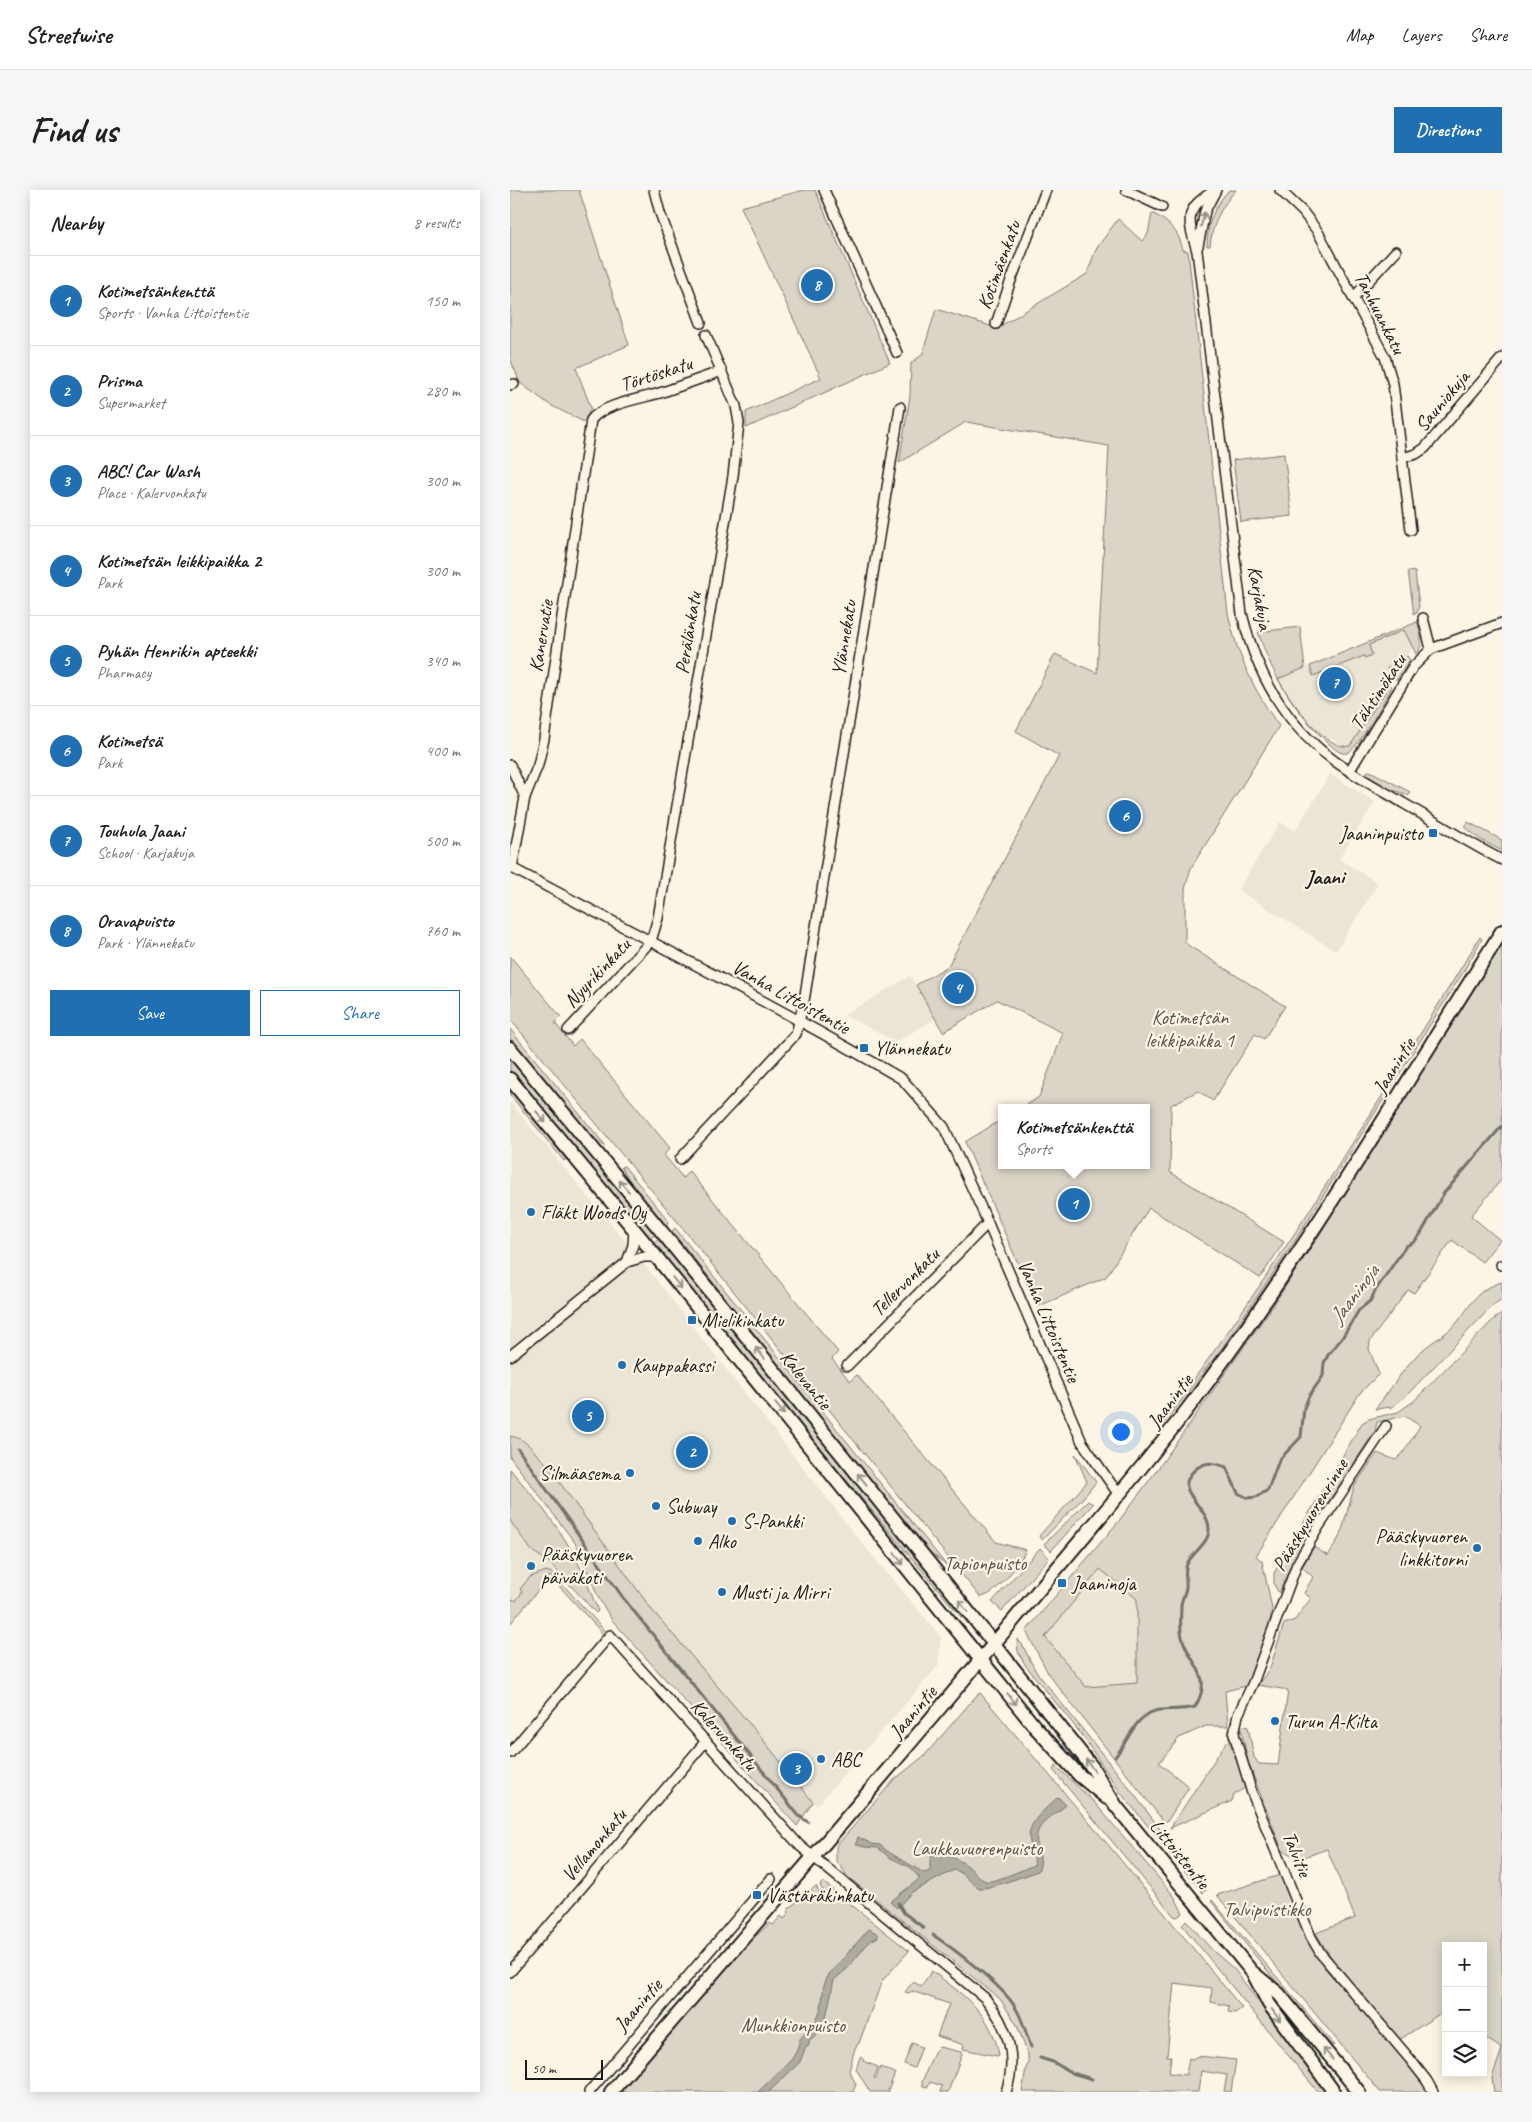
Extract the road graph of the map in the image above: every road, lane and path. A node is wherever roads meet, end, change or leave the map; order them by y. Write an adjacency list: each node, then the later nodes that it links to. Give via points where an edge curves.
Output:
1 (654, 190): 11 (street)
2 (824, 190): 14 (street)
3 (1046, 190): 12 (street, Kotimäenkatu)
4 (1126, 190): 7 (street)
5 (1216, 190): 8 (street, one-way to 5, via 1205,211); 8 (street, Karjakuja, via 1191,210 1189,221)
6 (1280, 190): 10 (street, Tanhuankatu, via 1312,222)
7 (1162, 207)
8 (1197, 251): 25 (street, Karjakuja, via 1247,637 1268,686 1285,713 1316,746)
9 (1396, 251): 10 (street)
10 (1353, 298): 19 (street, Tanhuankatu, via 1389,367)
11 (701, 323)
12 (996, 324)
13 (706, 335): 16 (street, Perälänkatu)
14 (898, 353)
15 (1502, 358): 19 (street, Sauniokuja, via 1425,448)
16 (722, 371): 18 (street, Törtöskatu); 30 (street, Perälänkatu, via 740,423 658,918)
17 (900, 407): 31 (street, Ylännekatu)
18 (601, 412): 26 (street, Kanervatie, via 591,420 587,440 544,739)
19 (1402, 458): 20 (street, Tanhuankatu)
20 (1411, 530)
21 (1423, 618): 23 (street)
22 (1502, 623): 23 (street, Tähtimökatu)
23 (1431, 649): 25 (street, Tähtimökatu, via 1413,667)
24 (510, 765): 26 (street)
25 (1350, 770): 27 (street, Karjakuja)
26 (525, 797): 28 (street, Kanervatie)
27 (1502, 860)
28 (511, 867): 30 (street, Vanha Littoistentie)
29 (1502, 931): 43 (main road, Jaanintie, via 1264,1303 1188,1408)
30 (651, 941): 31 (street, Vanha Littoistentie); 32 (street, Nyyrikinkatu)
31 (799, 1022): 35 (street, via 796,1034); 36 (street, Vanha Littoistentie, via 902,1080 915,1092 944,1127)
32 (568, 1030)
33 (510, 1048): 44 (main road, Kalevantie, one-way to 33)
34 (510, 1079): 37 (main road, Kalevantie, one-way to 37)
35 (680, 1159)
36 (988, 1223): 41 (street, Tellervonkatu); 43 (street, Vanha Littoistentie, via 1082,1442)
37 (634, 1229): 38 (main road, Kalevantie); 39 (street)
38 (656, 1257): 39 (street); 45 (main road, Kalevantie, one-way to 45)
39 (627, 1262): 40 (street)
40 (510, 1356)
41 (847, 1366)
42 (1386, 1426): 46 (street, Pääskyvuorenrinne, via 1297,1564)
43 (1119, 1495): 44 (main road, Jaanintie)
44 (994, 1644): 45 (main road, Jaanintie); 49 (main road, Littoistentie, one-way to 44, via 1092,1767)
45 (981, 1661): 49 (main road, Littoistentie, one-way to 49, via 1079,1775); 50 (main road, Jaanintie)
46 (1253, 1683): 61 (street, Talvitie, via 1238,1715 1234,1734 1252,1793 1311,1937 1326,1962 1428,2081)
47 (706, 1741): 48 (street, Kalervonkatu, via 610,1635); 50 (street, Kalervonkatu, via 800,1846); 54 (street, Vellamonkatu)
48 (510, 1753)
49 (1116, 1806): 55 (main road, Littoistentie)
50 (814, 1857): 53 (main road, Jaanintie); 58 (street, via 991,2004 1003,2023 1012,2053)
51 (771, 1880): 52 (street, Jaanintie)
52 (744, 1910): 53 (street); 56 (street, Jaanintie)
53 (757, 1922): 57 (main road, Jaanintie)
54 (510, 1972)
55 (1252, 1972): 59 (main road, Littoistentie, one-way to 59, via 1269,2004); 60 (main road, Littoistentie, one-way to 55, via 1279,1994)
56 (589, 2092)
57 (611, 2092)
58 (1006, 2092)
59 (1334, 2092)
60 (1359, 2092)
61 (1433, 2092)

